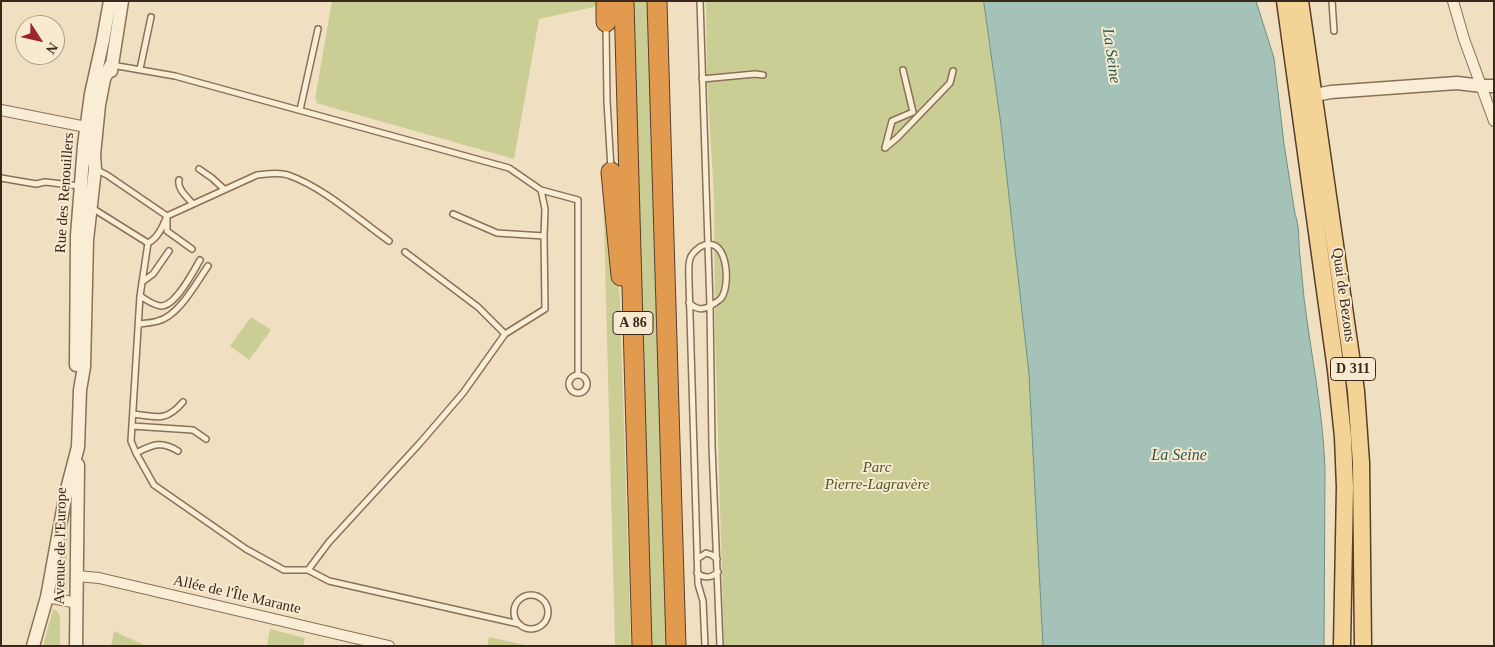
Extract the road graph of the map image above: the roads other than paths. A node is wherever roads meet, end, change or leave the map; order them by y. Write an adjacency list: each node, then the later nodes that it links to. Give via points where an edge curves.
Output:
1 (110, 1): 15 (street, Rue des Renouillers)
2 (122, 1): 16 (street, Rue des Renouillers)
3 (606, 1): 12 (highway)
4 (624, 1): 50 (highway, A 86)
5 (657, 1): 78 (highway, A 86)
6 (700, 1): 21 (lane)
7 (1285, 1): 23 (main road, D 311, via 1294,70)
8 (1300, 1): 23 (main road, D 311)
9 (1332, 1): 14 (lane)
10 (1453, 1): 22 (street, via 1464,39)
11 (151, 17): 17 (lane)
12 (606, 22): 30 (lane)
13 (318, 29): 25 (lane)
14 (1334, 30)
15 (98, 61): 16 (street); 27 (street, Rue des Renouillers)
16 (111, 65): 17 (lane); 27 (street, Rue des Renouillers); 28 (street, Rue des Renouillers, via 101,150)
17 (140, 69): 25 (lane)
18 (903, 70): 19 (lane, via 913,112 892,121 885,148 950,83)
19 (953, 71)
20 (763, 75): 21 (lane)
21 (702, 79): 43 (lane)
22 (1488, 86): 23 (street, via 1457,83 1331,92); 26 (street)
23 (1305, 98): 81 (main road, Quai de Bezons / D 311, via 1304,136 1343,437); 82 (main road, Quai de Bezons / D 311, via 1356,391 1361,463)
24 (1, 110): 27 (street)
25 (300, 110): 34 (lane, via 509,168)
26 (1494, 121)
27 (91, 127): 28 (street, Rue des Renouillers); 35 (street, Rue des Renouillers)
28 (95, 169): 37 (street, Rue des Renouillers); 39 (lane)
29 (199, 169): 33 (lane)
30 (611, 172): 50 (highway, via 622,286)
31 (1, 178): 35 (lane, via 36,184 45,182)
32 (179, 180): 36 (lane, via 180,187)
33 (224, 189): 36 (lane); 41 (lane, via 257,175 286,175 319,190)
34 (542, 190): 40 (lane); 56 (lane, via 578,200)
35 (80, 191): 37 (street); 57 (street, Rue des Renouillers, via 76,324 76,373)
36 (193, 204): 39 (lane)
37 (92, 208): 42 (lane); 57 (street, Rue des Renouillers, via 87,240 84,367)
38 (454, 214): 40 (lane, via 497,233)
39 (167, 216): 42 (lane); 44 (lane, via 168,231)
40 (544, 236): 55 (lane, via 545,310)
41 (389, 241)
42 (148, 243): 49 (lane)
43 (708, 245): 52 (lane, via 697,249 690,259); 53 (lane); 53 (lane, via 714,246 726,260 727,284 721,298)
44 (192, 249)
45 (169, 252): 49 (lane, via 153,274)
46 (405, 252): 55 (lane, via 478,307)
47 (200, 260): 51 (lane, via 169,304 157,305)
48 (208, 266): 54 (lane, via 168,317)
49 (142, 282): 51 (lane)
50 (633, 294): 77 (highway, A 86)
51 (140, 296): 54 (lane)
52 (689, 303): 53 (lane, via 700,309); 65 (lane)
53 (710, 306): 66 (lane)
54 (138, 324): 59 (lane)
55 (505, 334): 67 (lane, via 462,393 329,542)
56 (578, 374)
57 (80, 390): 62 (street, Rue des Renouillers)
58 (183, 402): 59 (lane, via 164,417)
59 (132, 414): 60 (lane)
60 (132, 426): 61 (lane, via 193,430); 64 (lane, via 131,440)
61 (206, 439)
62 (78, 447): 70 (street, Avenue de l'Europe); 71 (street, Rue des Renouillers)
63 (178, 451): 64 (lane, via 164,444)
64 (136, 453): 67 (lane, via 154,485 246,549 284,570)
65 (697, 559): 66 (lane, via 709,554); 69 (lane)
66 (718, 560): 68 (lane)
67 (308, 570): 73 (lane, via 329,582)
68 (718, 572): 69 (lane, via 708,578); 80 (lane)
69 (697, 573): 79 (lane, via 703,600)
70 (77, 576): 72 (street, Avenue de l'Europe); 76 (street, Allée de l'Île Marante, via 99,578)
71 (47, 597): 72 (street); 74 (street, Rue des Renouillers)
72 (77, 603): 75 (street, Avenue de l'Europe)
73 (519, 624): 73 (lane, via 528,629 539,627 546,620 548,609 538,596 521,599 514,614)
74 (33, 646)
75 (76, 646)
76 (389, 646)
77 (642, 646)
78 (676, 646)
79 (705, 646)
80 (720, 646)
81 (1342, 646)
82 (1363, 646)

